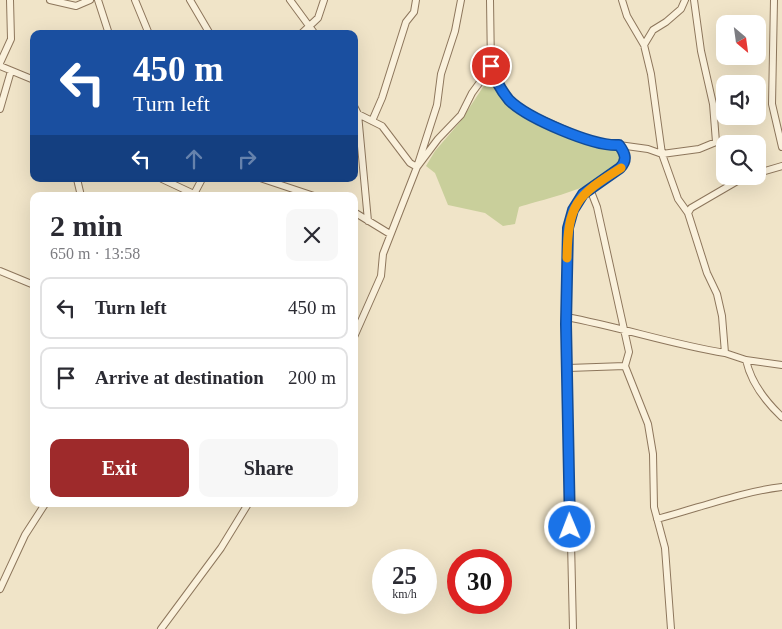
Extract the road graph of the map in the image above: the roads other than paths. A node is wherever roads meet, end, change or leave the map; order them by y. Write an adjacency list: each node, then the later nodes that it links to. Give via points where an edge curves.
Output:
1 (10, 0): 23 (street, via 11,39)
2 (50, 0): 3 (street, via 76,6)
3 (90, 0)
4 (98, 0): 17 (street)
5 (135, 0): 18 (street)
6 (190, 0): 19 (street)
7 (290, 0): 16 (street)
8 (324, 0): 16 (street, via 318,18)
9 (416, 0): 29 (street)
10 (461, 0): 34 (street, via 441,74 437,105)
11 (490, 0): 24 (street)
12 (622, 0): 22 (street, via 627,16)
13 (685, 0): 22 (street, via 681,8 653,30)
14 (694, 0): 32 (street, via 713,104 716,142 699,149)
15 (774, 0): 31 (street, via 772,104)
16 (310, 25): 20 (street); 21 (street)
17 (108, 30)
18 (147, 30)
19 (208, 30)
20 (304, 30)
21 (313, 30)
22 (644, 45): 32 (street)
23 (0, 65): 25 (street)
24 (491, 66): 30 (street, via 497,85 511,102 590,141); 34 (street, via 461,115)
25 (11, 71): 26 (street); 27 (street)
26 (30, 78)
27 (0, 109)
28 (358, 114): 29 (street); 44 (street)
29 (372, 121): 34 (street, via 382,126 410,163)
30 (619, 145): 32 (street); 39 (street, via 625,157 624,164)
31 (782, 147)
32 (662, 154): 42 (street, via 678,198)
33 (782, 166): 35 (street)
34 (417, 167): 45 (street)
35 (766, 171)
36 (168, 182): 40 (street)
37 (272, 182): 41 (street)
38 (731, 185): 42 (street, via 691,208)
39 (590, 189): 48 (street, via 573,210 568,228); 50 (street, via 597,207)
40 (187, 192)
41 (302, 192)
42 (688, 213): 51 (street, via 722,316)
43 (358, 215): 44 (street)
44 (368, 221): 45 (street)
45 (390, 234): 49 (street, via 383,254 381,276)
46 (0, 271): 47 (street)
47 (30, 283)
48 (566, 317): 50 (street); 55 (street)
49 (358, 320)
50 (624, 329): 51 (street, via 660,341); 54 (street, via 629,352)
51 (726, 353): 52 (street)
52 (746, 360): 53 (street); 56 (street, via 749,373 766,400)
53 (782, 365)
54 (625, 366): 55 (street); 60 (street, via 648,424 653,454 654,507)
55 (568, 368): 63 (street)
56 (782, 417)
57 (782, 487): 60 (street, via 750,491)
58 (43, 507): 61 (street, via 25,535)
59 (246, 507): 62 (street, via 221,548)
60 (658, 519): 64 (street, via 665,548)
61 (0, 590)
62 (161, 629)
63 (573, 629)
64 (671, 629)

